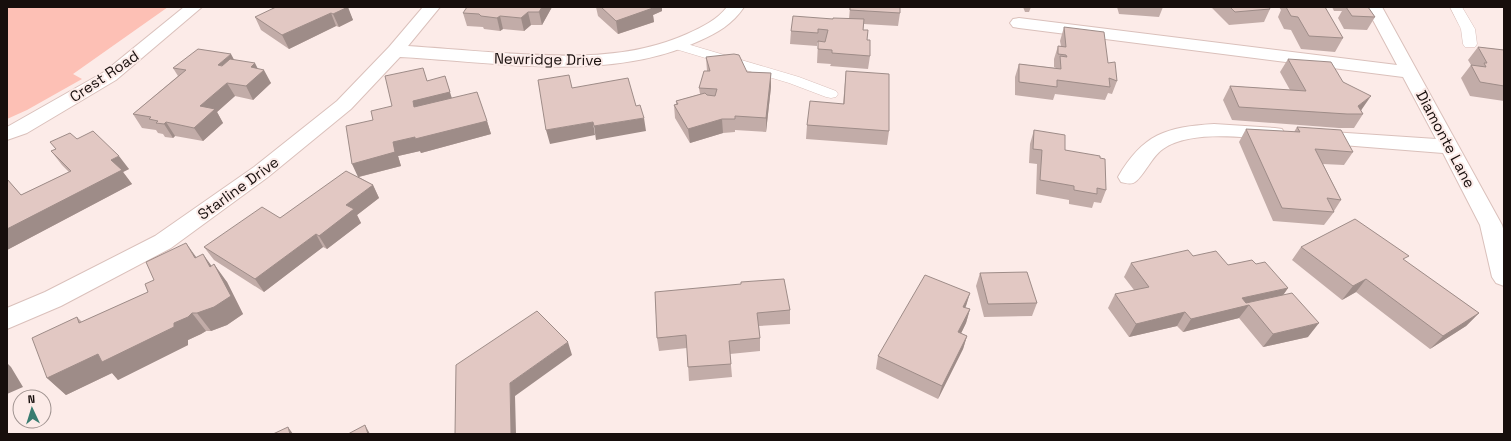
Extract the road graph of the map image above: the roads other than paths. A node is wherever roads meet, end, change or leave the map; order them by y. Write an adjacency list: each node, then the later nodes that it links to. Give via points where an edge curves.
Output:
1 (194, 7): 12 (street, Crest Road, via 110,76 20,129)
2 (432, 7): 9 (street, Starline Drive)
3 (736, 7): 8 (street, Newridge Drive, via 716,26)
4 (1374, 7): 10 (street, Diamonte Lane)
5 (1456, 7): 7 (lane, via 1468,30)
6 (1019, 23): 10 (street)
7 (1470, 44)
8 (677, 45): 9 (street, Newridge Drive, via 612,60 562,62); 11 (lane)
9 (395, 51): 16 (street, Starline Drive, via 344,105 261,172 163,242 53,299)
10 (1410, 72): 13 (street, Diamonte Lane)
11 (831, 94)
12 (7, 134)
13 (1450, 147): 14 (street, via 1213,131 1174,135 1156,144); 15 (street, Diamonte Lane, via 1490,225)
14 (1128, 177)
15 (1504, 277)
16 (7, 319)

